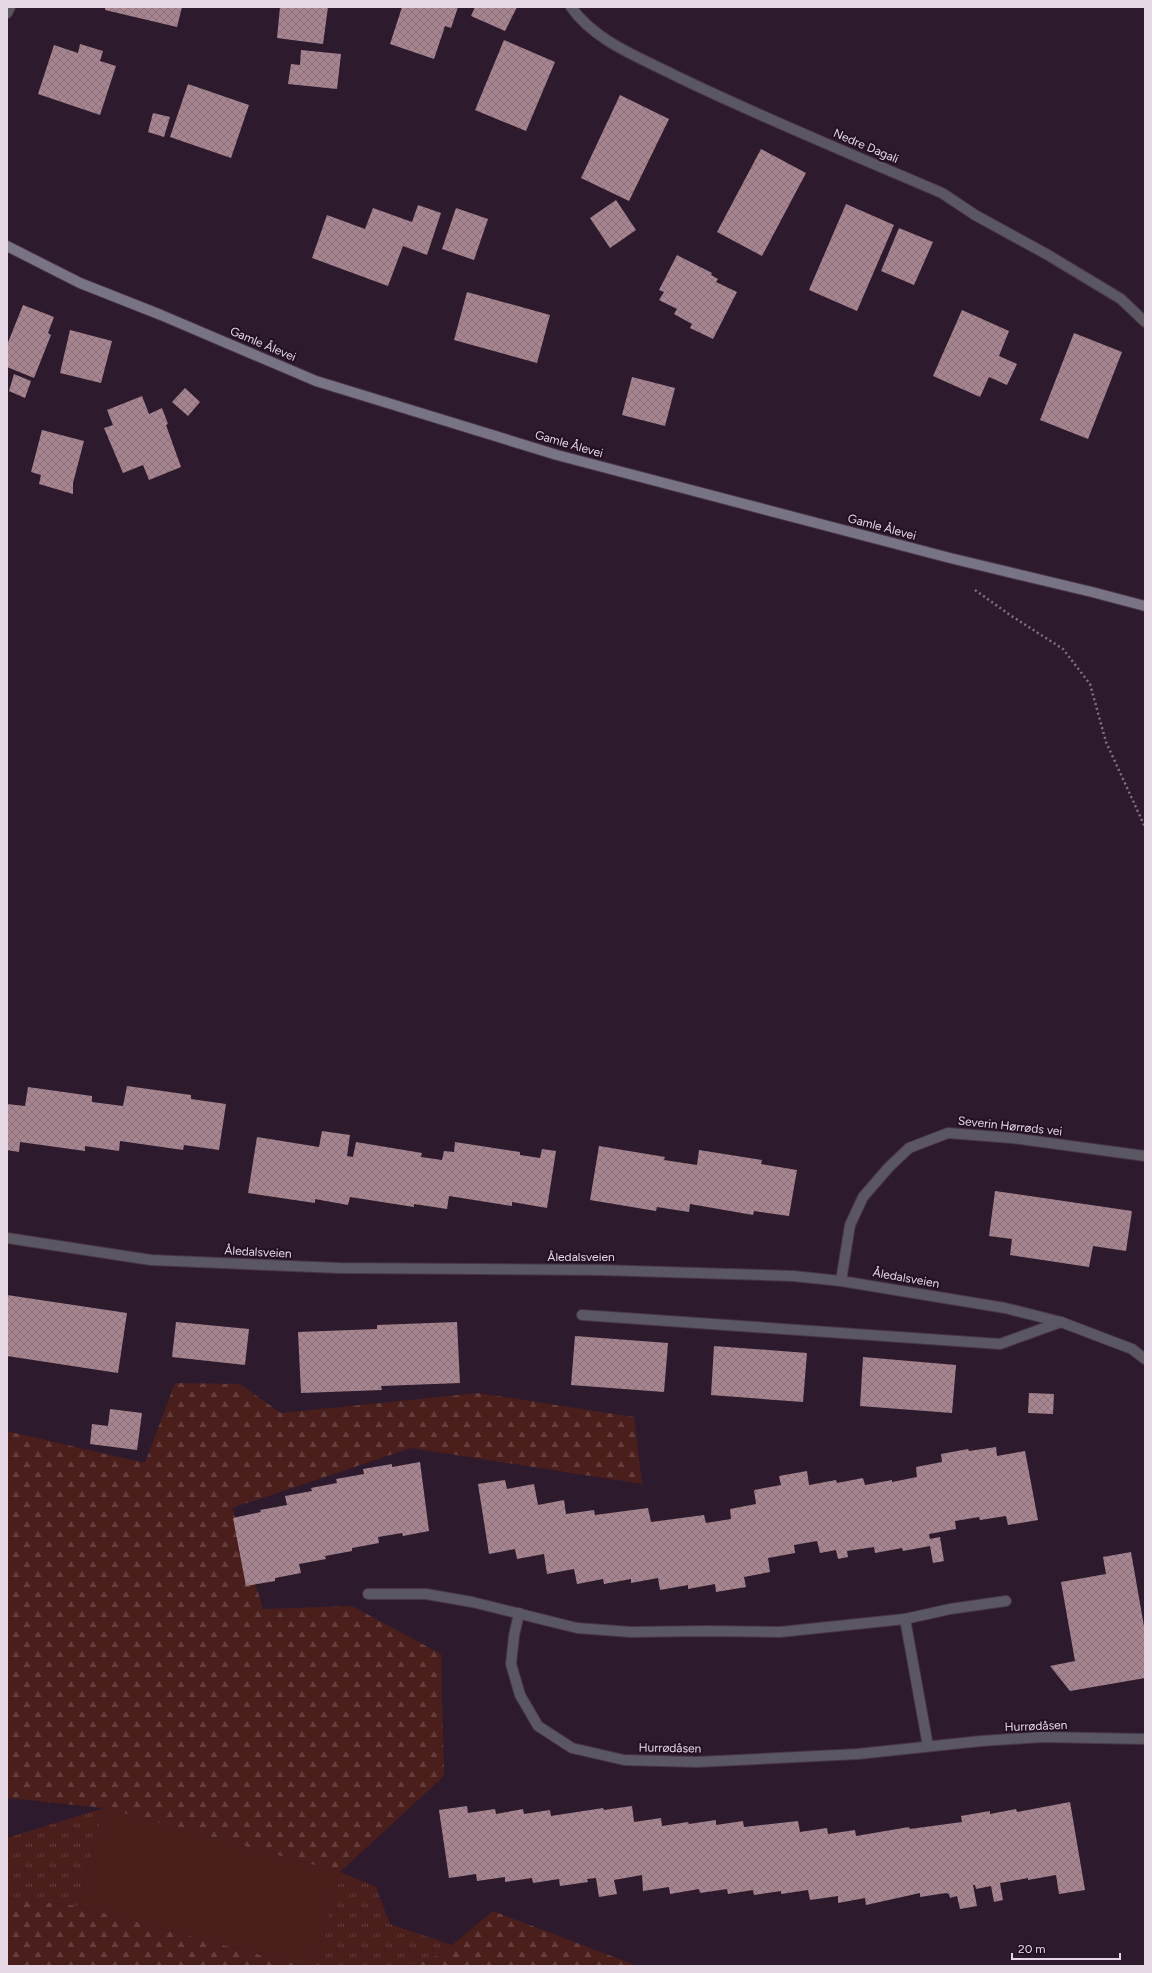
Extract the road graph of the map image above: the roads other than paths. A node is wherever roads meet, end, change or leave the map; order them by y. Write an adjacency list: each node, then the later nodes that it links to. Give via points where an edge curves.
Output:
1 (10, 7): 3 (street)
2 (571, 7): 5 (street, Nedre Dagali, via 575,14 606,41 723,99 942,194 1121,299)
3 (7, 13)
4 (7, 246): 6 (main road, Gamle Ålevei, via 80,283 316,380 557,455 950,558)
5 (1145, 322)
6 (1145, 606)
7 (1145, 1156): 9 (street, Severin Hørrøds vei, via 1012,1138 948,1133 909,1148 862,1197 850,1225)
8 (7, 1238): 9 (street, Åledalsveien, via 151,1260 347,1268 607,1270 793,1276)
9 (841, 1281): 11 (street, Åledalsveien, via 1005,1308)
10 (582, 1315): 11 (street, via 1000,1344)
11 (1060, 1322): 12 (street, Åledalsveien, via 1132,1349)
12 (1145, 1359)
13 (368, 1594): 15 (street, via 426,1594)
14 (1006, 1601): 16 (street)
15 (519, 1613): 16 (street, via 577,1628 631,1632 780,1632); 18 (street, Hurrødåsen, via 512,1664 520,1696 538,1726 572,1748 624,1760 698,1762 858,1754)
16 (905, 1619): 18 (street)
17 (1145, 1739): 18 (street, Hurrødåsen, via 1043,1737)
18 (928, 1746)

